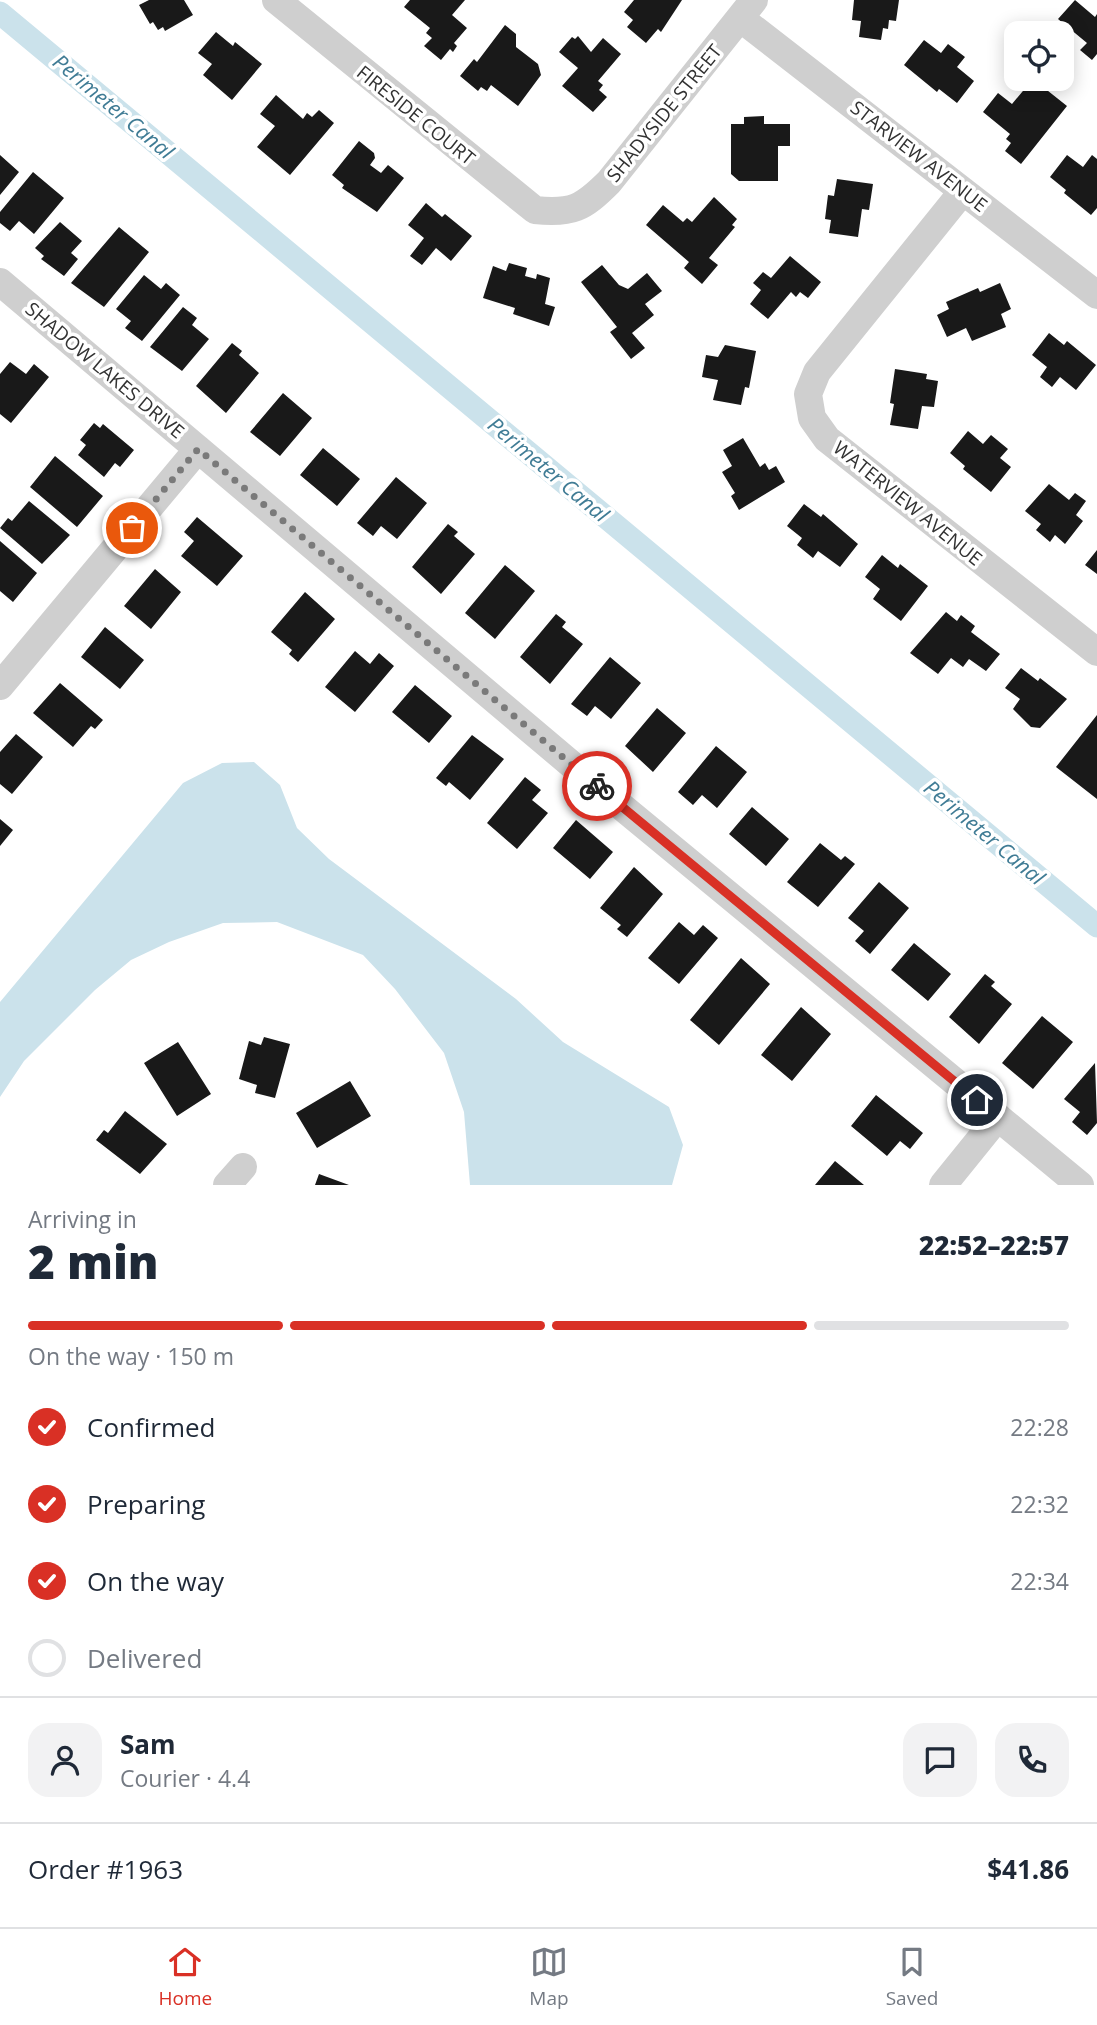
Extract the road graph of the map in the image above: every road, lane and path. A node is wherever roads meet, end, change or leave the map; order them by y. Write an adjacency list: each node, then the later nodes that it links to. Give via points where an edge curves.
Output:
1 (276, 0): 4 (street, FIRESIDE COURT, via 535,211)
2 (747, 9): 3 (street, STARVIEW AVENUE); 4 (street, SHADYSIDE STREET, via 609,182 592,200)
3 (963, 191): 6 (street, STARVIEW AVENUE); 8 (street, WATERVIEW AVENUE, via 817,372 808,394 812,418 828,439 871,475)
4 (563, 214)
5 (0, 282): 7 (street, SHADOW LAKES DRIVE)
6 (1097, 295)
7 (198, 449): 9 (street); 10 (street, SHADOW LAKES DRIVE)
8 (1097, 652)
9 (0, 685)
10 (998, 1117): 11 (street); 12 (street, SHADOW LAKES DRIVE)
11 (943, 1185)
12 (1080, 1185)

